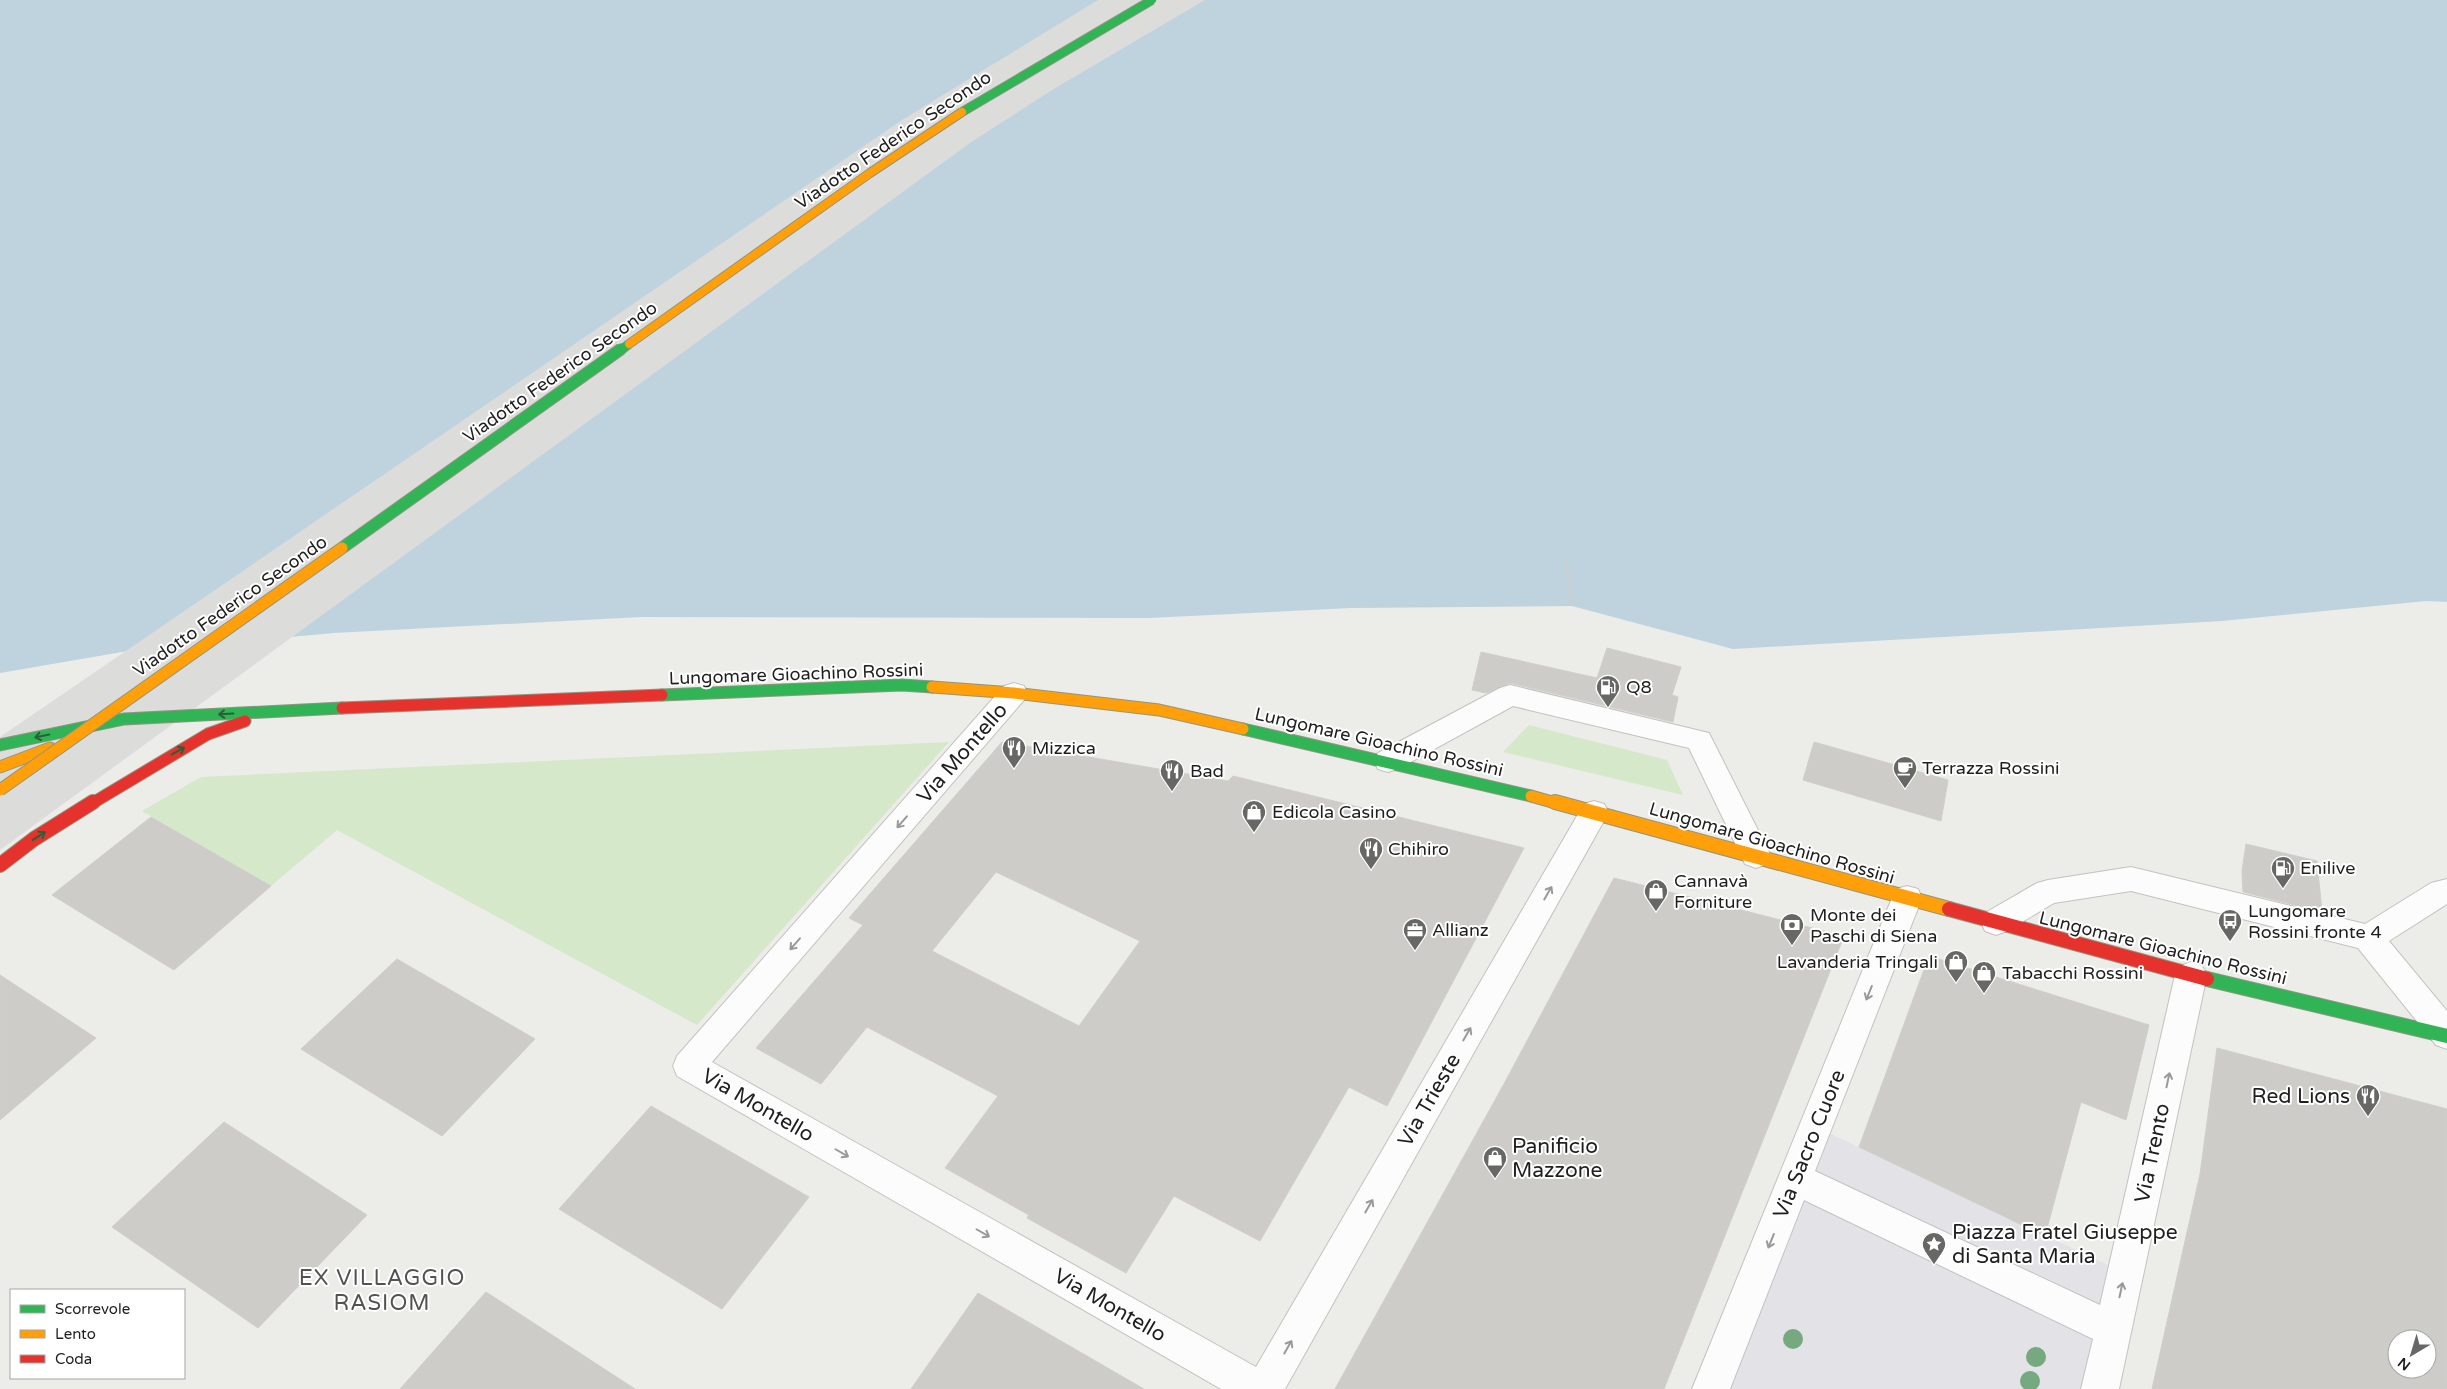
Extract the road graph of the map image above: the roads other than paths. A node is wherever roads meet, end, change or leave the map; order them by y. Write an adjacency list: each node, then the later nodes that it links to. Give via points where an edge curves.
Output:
1 (1152, 0): 8 (street, Viadotto Federico Secondo, bridge, via 1076,42 926,135)
2 (1014, 693): 3 (street, Lungomare Gioachino Rossini, via 902,685); 6 (street, Lungomare Gioachino Rossini, via 1159,710); 20 (street, Via Montello, one-way to 20, via 689,1066)
3 (275, 711): 4 (street, Lungomare Gioachino Rossini, one-way to 4); 11 (street, one-way to 3, via 34,839 208,734)
4 (124, 719): 5 (street, one-way to 5); 7 (street)
5 (0, 745)
6 (1388, 761): 9 (street, Lungomare Gioachino Rossini); 10 (street, via 1510,695 1699,740)
7 (0, 767)
8 (0, 790)
9 (1594, 812): 10 (street, Lungomare Gioachino Rossini); 21 (street, Via Trieste, one-way to 9)
10 (1756, 856): 13 (street, Lungomare Gioachino Rossini)
11 (0, 865)
12 (2447, 892): 15 (street, via 2442,892)
13 (1907, 898): 14 (street, Lungomare Gioachino Rossini); 18 (street, Via Sacro Cuore, one-way to 18)
14 (1996, 922): 15 (street, via 2048,892 2131,878); 16 (street, Lungomare Gioachino Rossini)
15 (2368, 938): 17 (street)
16 (2190, 975): 17 (street, Lungomare Gioachino Rossini); 19 (street, Via Trento, one-way to 16)
17 (2447, 1035)
18 (1796, 1179): 19 (street); 22 (street, Via Sacro Cuore, one-way to 22)
19 (2113, 1330): 23 (street, Via Trento)
20 (1257, 1389)
21 (1264, 1389)
22 (1711, 1389)
23 (2100, 1389)

